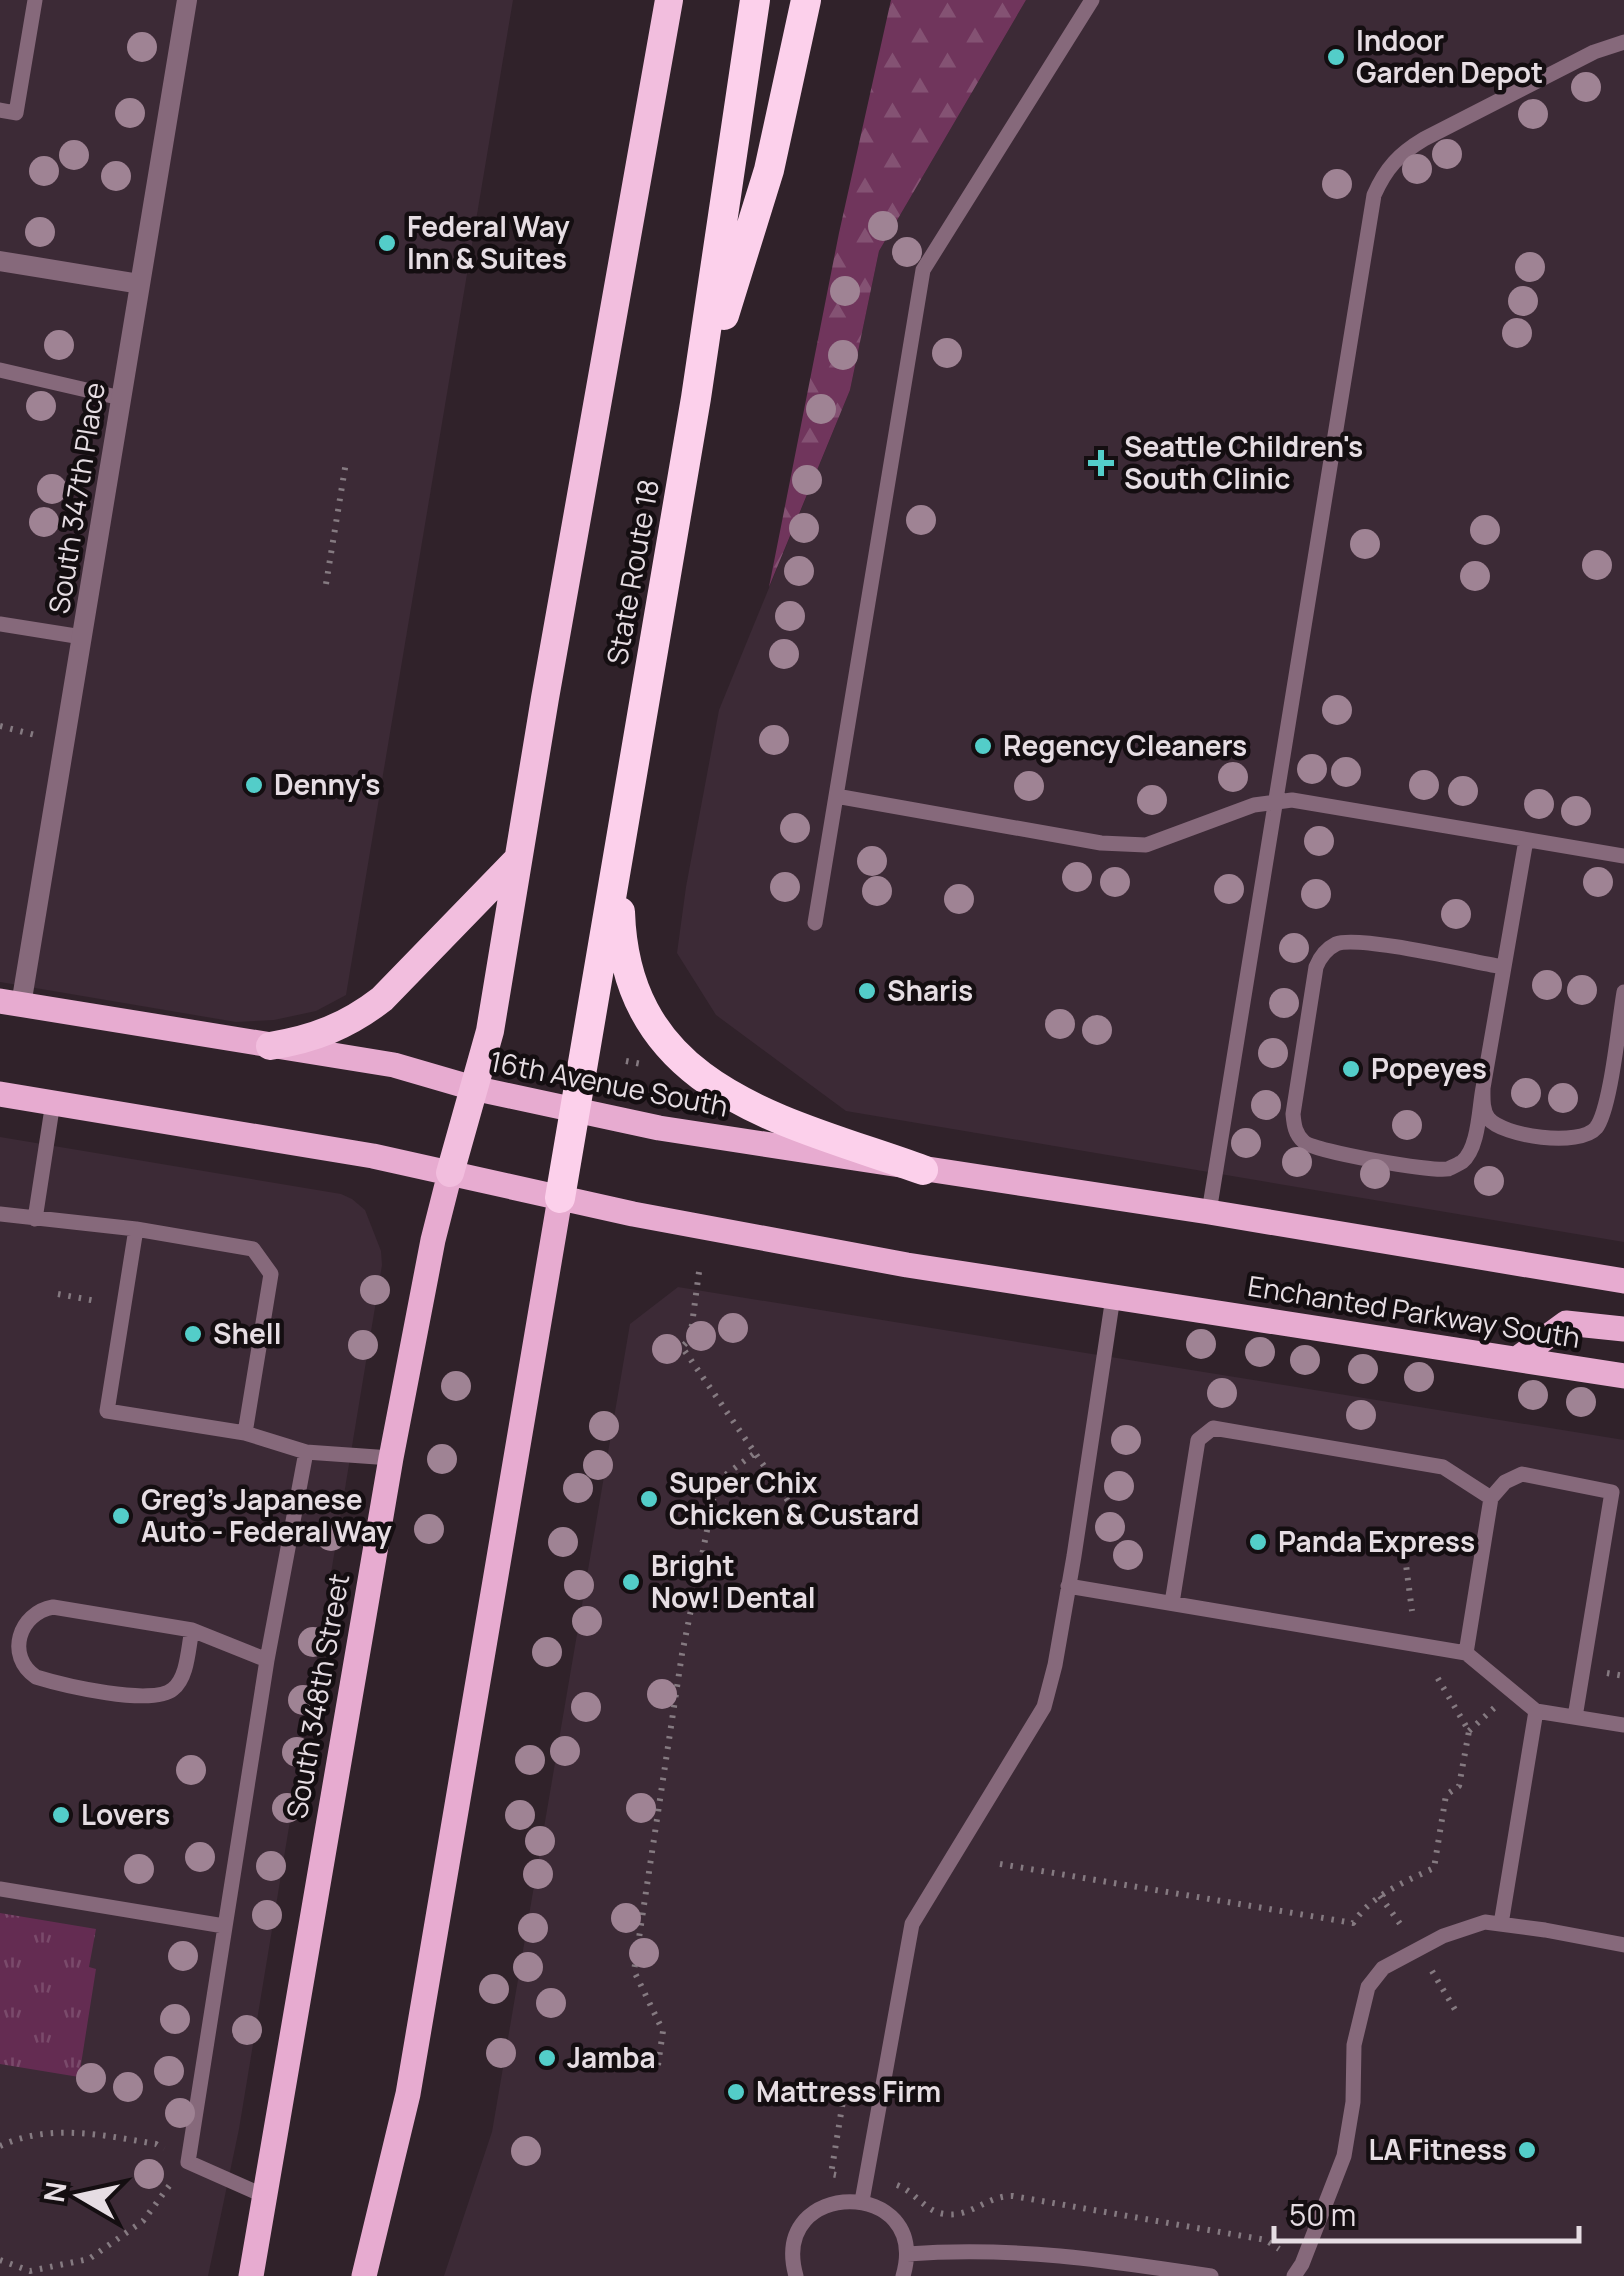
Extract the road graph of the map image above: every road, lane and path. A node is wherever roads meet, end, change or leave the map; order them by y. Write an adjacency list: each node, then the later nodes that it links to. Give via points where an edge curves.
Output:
1 (35, 0): 8 (lane, via 16,113)
2 (188, 0): 10 (street, South 347th Place)
3 (670, 0): 23 (highway)
4 (755, 0): 13 (highway, State Route 18)
5 (806, 0): 13 (highway, via 769,170)
6 (1092, 0): 18 (lane, via 924,270)
7 (1624, 42): 19 (lane, via 1424,139 1398,154 1383,174 1368,228)
8 (0, 110)
9 (0, 261): 10 (street)
10 (140, 284): 12 (street, South 347th Place)
11 (5, 371): 12 (lane)
12 (121, 398): 17 (street, South 347th Place)
13 (696, 398): 21 (highway, State Route 18)
14 (346, 462): 15 (path)
15 (326, 584)
16 (0, 624): 17 (lane)
17 (82, 637): 27 (street, South 347th Place)
18 (836, 796): 19 (lane, via 1101,843 1146,845); 24 (lane)
19 (1277, 800): 20 (lane); 37 (lane)
20 (1526, 840): 22 (lane); 25 (lane)
21 (619, 846): 33 (highway, State Route 18); 34 (highway, via 625,960 652,1028 674,1055 761,1110)
22 (1624, 856)
23 (518, 859): 28 (highway, via 382,999 308,1040); 29 (highway, via 490,1031)
24 (815, 923)
25 (1504, 967): 30 (lane); 30 (lane, via 1358,942 1332,945 1316,968 1295,1130 1326,1151 1450,1168 1471,1150)
26 (1624, 992): 30 (lane, via 1605,1106 1586,1136 1572,1140 1507,1130 1488,1117)
27 (11, 1003): 28 (main road, 16th Avenue South)
28 (270, 1046): 29 (main road, 16th Avenue South, via 394,1066)
29 (472, 1088): 33 (main road, 16th Avenue South); 35 (highway, South 348th Street)
30 (1483, 1088)
31 (0, 1094): 32 (main road)
32 (54, 1102): 35 (main road); 39 (lane)
33 (574, 1112): 34 (main road, 16th Avenue South); 36 (highway, State Route 18)
34 (922, 1170): 37 (main road, 16th Avenue South)
35 (450, 1173): 36 (main road); 52 (main road, South 348th Street)
36 (560, 1198): 44 (main road); 85 (main road, via 408,2094)
37 (1209, 1212): 42 (main road)
38 (0, 1214): 39 (lane)
39 (36, 1220): 40 (lane)
40 (136, 1229): 49 (lane, via 253,1249 270,1274); 49 (lane, via 107,1411)
41 (699, 1272): 51 (path, via 690,1339 682,1346)
42 (1624, 1281)
43 (58, 1294): 45 (path)
44 (1112, 1297): 47 (main road, Enchanted Parkway South); 57 (lane)
45 (96, 1300)
46 (1624, 1329): 47 (main road, via 1566,1324)
47 (1518, 1358): 48 (main road, Enchanted Parkway South)
48 (1624, 1376)
49 (245, 1434): 50 (lane)
50 (306, 1452): 52 (lane); 62 (lane)
51 (755, 1452): 55 (path); 74 (path, via 717,1480 682,1654 634,1971 663,2030)
52 (391, 1458): 79 (main road, South 348th Street)
53 (1618, 1489): 54 (lane, via 1522,1474); 66 (lane)
54 (1491, 1498): 58 (lane, via 1444,1467 1213,1428 1198,1440); 61 (lane)
55 (793, 1508)
56 (1405, 1558): 59 (path)
57 (1068, 1586): 58 (lane); 78 (lane, via 1044,1707 912,1924)
58 (1172, 1603): 61 (lane)
59 (1412, 1611)
60 (192, 1630): 60 (lane, via 53,1607 28,1619 19,1653 36,1676 153,1698 172,1691 182,1678); 62 (lane)
61 (1466, 1652): 65 (lane)
62 (267, 1660): 72 (lane)
63 (1436, 1676): 68 (path)
64 (1500, 1703): 68 (path)
65 (1536, 1711): 66 (lane); 71 (lane)
66 (1575, 1717): 67 (lane)
67 (1624, 1725)
68 (1469, 1730): 69 (path, via 1459,1786 1446,1795 1434,1868 1380,1896 1353,1923)
69 (1000, 1864)
70 (0, 1888): 72 (lane)
71 (1501, 1924): 73 (lane); 83 (lane, via 1485,1922 1443,1936 1383,1968 1368,1986 1354,2045 1344,2156)
72 (224, 1926): 77 (lane)
73 (1624, 1945)
74 (658, 2065)
75 (802, 2099): 78 (path, via 844,2095 831,2174)
76 (0, 2146): 77 (path, via 23,2136 80,2132 156,2144)
77 (188, 2162): 79 (lane); 82 (path, via 143,2220 88,2259 30,2270)
78 (866, 2180): 80 (lane); 83 (path, via 901,2186 945,2214 1014,2196 1266,2240)
79 (267, 2197): 84 (main road, South 348th Street)
80 (862, 2201): 81 (lane, via 894,2220); 86 (lane, via 827,2204 812,2214 793,2246)
81 (907, 2254): 87 (lane); 88 (lane, via 1058,2254)
82 (0, 2260)
83 (1298, 2270)
84 (252, 2276)
85 (364, 2276)
86 (796, 2276)
87 (904, 2276)
88 (1210, 2276)

